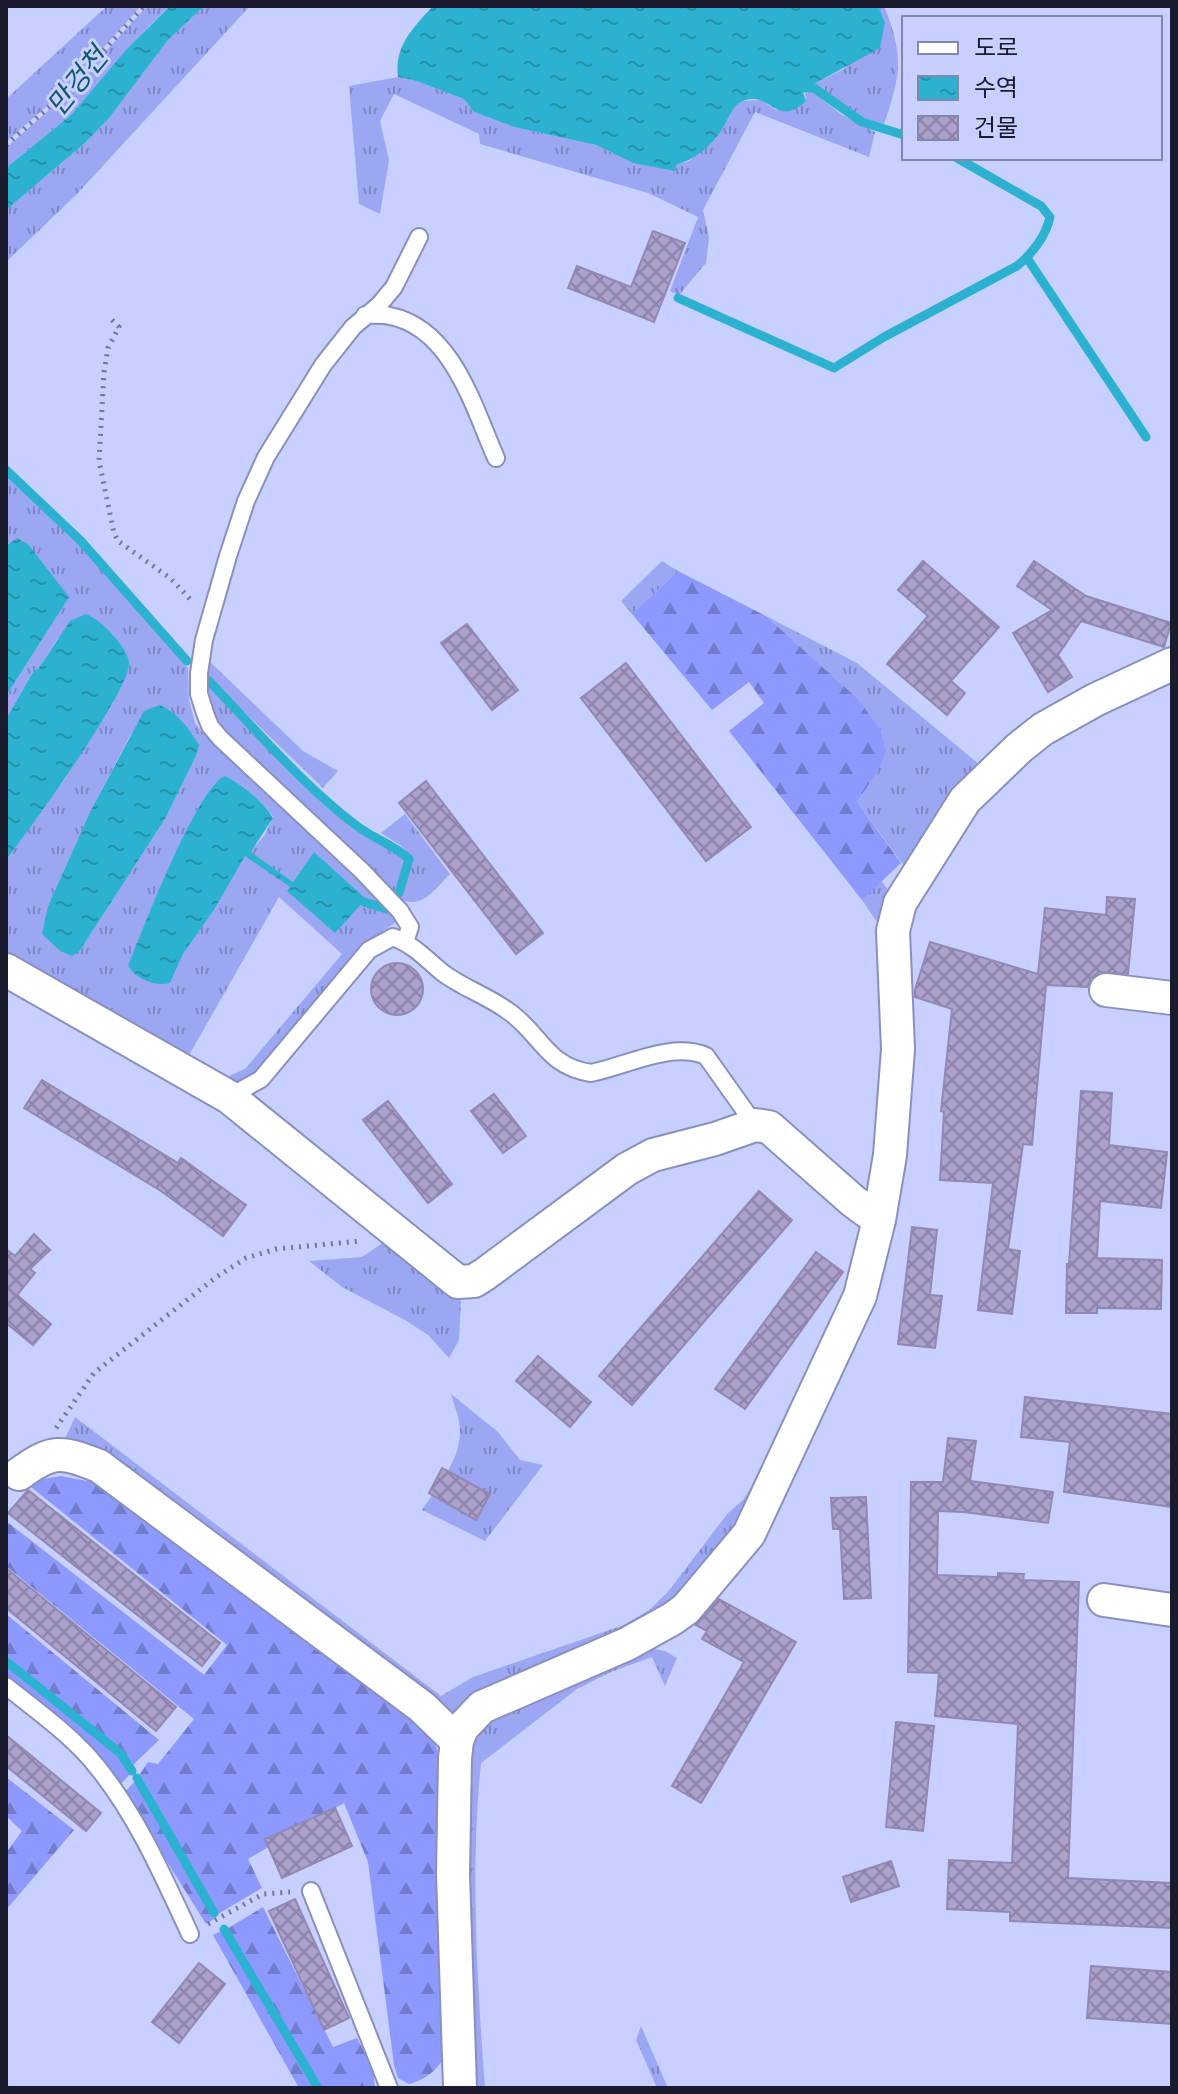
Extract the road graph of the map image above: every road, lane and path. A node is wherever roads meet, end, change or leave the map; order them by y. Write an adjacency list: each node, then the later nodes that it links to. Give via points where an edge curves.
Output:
1 (144, 6): 2 (path, via 67,91)
2 (6, 145)
3 (419, 237): 4 (lane, via 394,287)
4 (365, 315): 6 (lane, via 390,315 428,334 467,391); 7 (lane, via 323,365 266,457 246,501)
5 (112, 320): 7 (path, via 119,327 104,372 99,461 114,533 170,578)
6 (496, 458)
7 (210, 621): 9 (lane, via 199,694 210,726 400,911 410,927)
8 (1172, 664): 15 (street, via 1095,700 1019,748 965,800 900,903 893,931 898,1049)
9 (405, 942): 13 (lane, via 393,937 369,950 261,1079); 14 (lane, via 445,974 511,1012 548,1053 577,1071 617,1068 673,1051 706,1056)
10 (6, 970): 13 (street)
11 (1106, 990): 12 (street)
12 (1172, 998)
13 (229, 1097): 16 (street)
14 (755, 1125): 15 (street, via 769,1127); 16 (street, via 653,1155 627,1169 474,1281 458,1282)
15 (879, 1220): 22 (street, via 860,1296 756,1522 728,1562 672,1619 482,1707)
16 (397, 1233): 17 (path, via 246,1258 94,1373 50,1436)
17 (53, 1454): 18 (street, via 35,1461); 22 (street, via 99,1466 422,1707)
18 (12, 1482)
19 (1104, 1600): 20 (street)
20 (1172, 1610)
21 (6, 1686): 24 (lane, via 97,1766 141,1828)
22 (457, 1741): 26 (street, via 453,1874)
23 (311, 1891): 24 (path, via 263,1894); 25 (lane)
24 (190, 1934)
25 (389, 2088)
26 (460, 2088)

